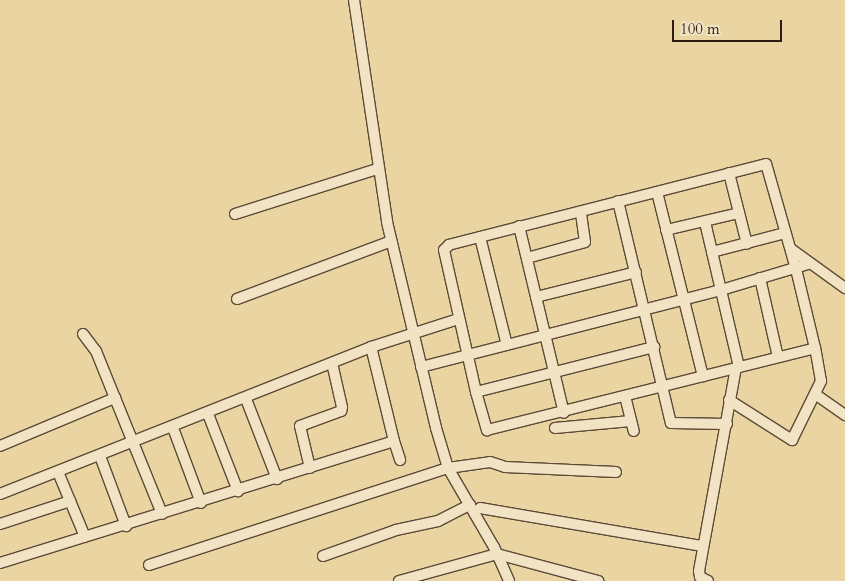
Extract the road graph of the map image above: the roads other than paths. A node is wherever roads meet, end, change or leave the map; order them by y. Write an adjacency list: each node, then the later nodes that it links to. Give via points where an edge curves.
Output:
1 (354, 0): 2 (street)
2 (377, 169): 8 (street); 14 (street)
3 (729, 173): 4 (street); 7 (street); 12 (street, via 768,165)
4 (657, 192): 5 (street); 11 (street)
5 (618, 201): 6 (street); 21 (street)
6 (581, 212): 10 (street); 18 (street, via 585,242)
7 (740, 213): 9 (street); 15 (street)
8 (235, 214)
9 (705, 222): 11 (street); 17 (street)
10 (519, 226): 13 (street); 18 (street)
11 (666, 230): 27 (street)
12 (785, 233): 15 (street); 16 (street)
13 (480, 237): 29 (street, via 448,245 444,250); 33 (street)
14 (391, 241): 26 (street); 30 (street)
15 (747, 244): 17 (street)
16 (790, 248): 19 (street); 20 (street)
17 (712, 252): 24 (street)
18 (526, 258): 25 (street)
19 (808, 264): 20 (street); 23 (street)
20 (796, 269): 22 (street); 36 (street)
21 (636, 272): 25 (street); 28 (street)
22 (760, 278): 24 (street); 38 (street)
23 (845, 288)
24 (721, 290): 27 (street); 41 (street)
25 (536, 297): 32 (street)
26 (236, 299)
27 (684, 300): 28 (street); 43 (street)
28 (646, 309): 32 (street); 35 (street)
29 (458, 319): 30 (street); 37 (street)
30 (412, 333): 34 (street); 40 (street)
31 (83, 334): 48 (street, via 96,351)
32 (545, 335): 33 (street); 42 (street)
33 (507, 345): 37 (street)
34 (371, 347): 39 (street); 57 (street)
35 (654, 347): 42 (street); 44 (street)
36 (814, 348): 38 (street); 46 (street, via 821,380)
37 (467, 355): 40 (street); 45 (street)
38 (778, 357): 41 (street)
39 (332, 363): 49 (street); 62 (street, via 342,407 341,411 300,426)
40 (421, 366): 63 (street)
41 (738, 367): 43 (street); 50 (street)
42 (555, 373): 45 (street); 51 (street)
43 (703, 376): 44 (street)
44 (664, 386): 47 (street); 54 (street, via 673,425)
45 (476, 392): 51 (street, via 487,430)
46 (815, 394): 50 (street, via 792,440); 53 (street)
47 (625, 396): 51 (street); 56 (street, via 632,426)
48 (115, 398): 58 (street); 59 (street)
49 (246, 399): 52 (street); 66 (street)
50 (729, 400): 54 (street)
51 (564, 413)
52 (208, 414): 55 (street); 67 (street)
53 (845, 415)
54 (727, 424): 76 (street)
55 (173, 428): 58 (street); 70 (street)
56 (555, 428)
57 (394, 441): 61 (street); 62 (street)
58 (133, 442): 60 (street); 72 (street)
59 (0, 446)
60 (100, 456): 64 (street); 74 (street)
61 (400, 460)
62 (310, 468): 66 (street)
63 (448, 468): 65 (street, via 490,462 505,467); 71 (street); 80 (street, via 287,523)
64 (58, 472): 68 (street); 69 (street)
65 (616, 472)
66 (277, 479): 67 (street)
67 (238, 491): 70 (street)
68 (0, 494)
69 (70, 501): 73 (street); 75 (street)
70 (201, 503): 72 (street)
71 (475, 506): 76 (street); 77 (street); 78 (street, via 438,521 396,530)
72 (162, 514): 74 (street)
73 (0, 524)
74 (126, 526): 75 (street)
75 (85, 537): 79 (street)
76 (703, 546): 84 (street, via 699,574)
77 (497, 554): 81 (street); 82 (street); 83 (street)
78 (322, 556)
79 (0, 563)
80 (149, 565)
81 (399, 581)
82 (509, 581)
83 (598, 581)
84 (708, 581)

